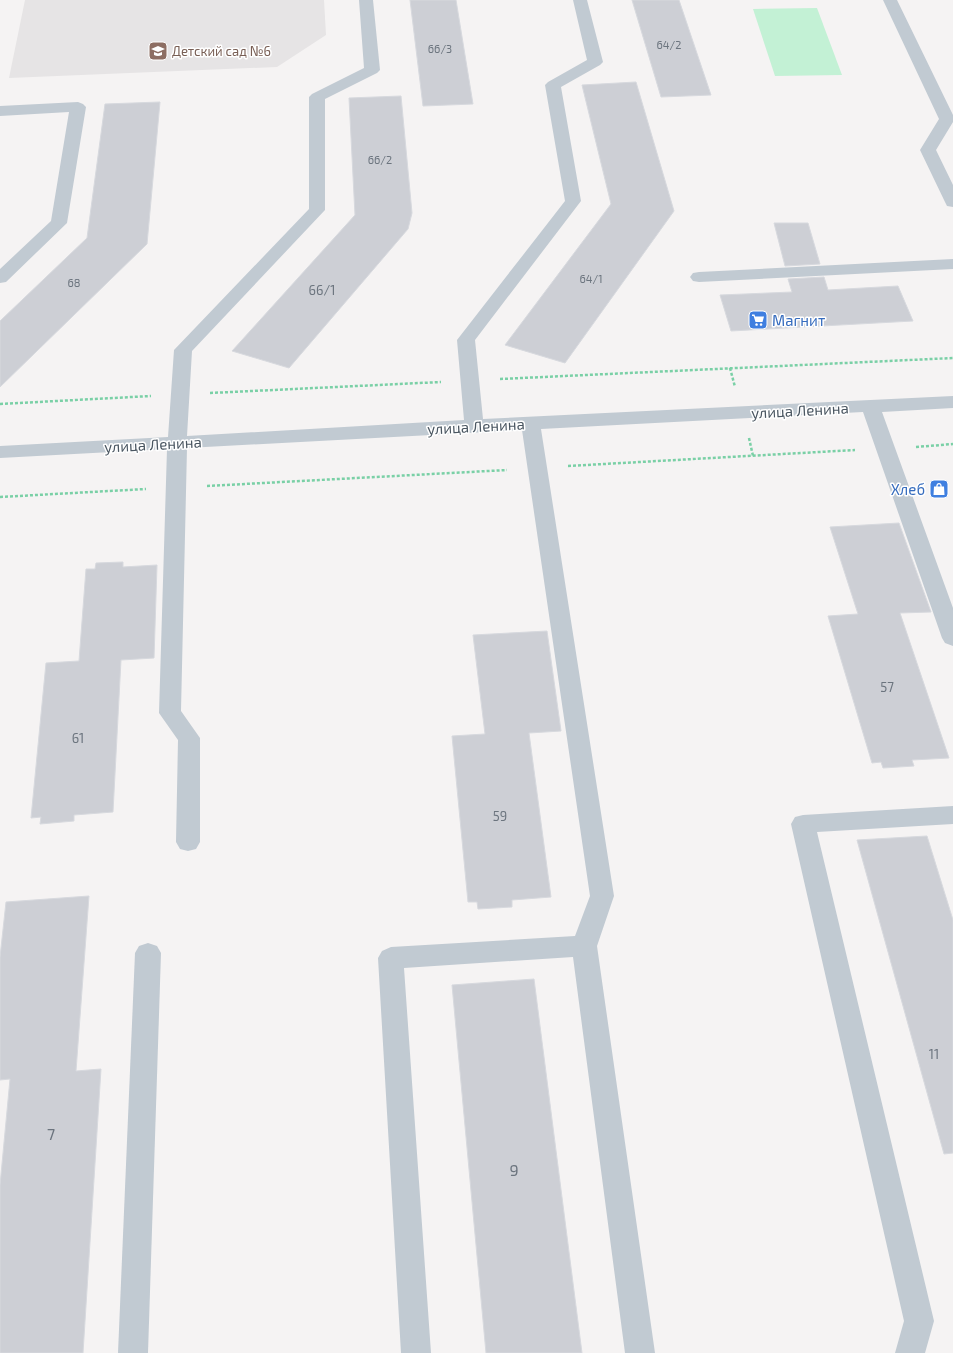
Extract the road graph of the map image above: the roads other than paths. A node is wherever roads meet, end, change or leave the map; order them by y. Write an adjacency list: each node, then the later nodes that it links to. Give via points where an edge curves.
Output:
1 (366, 0): 13 (street, via 372,70 317,97 317,210 183,350)
2 (580, 0): 12 (street, via 595,62 553,85 573,201 466,340)
3 (890, 0): 5 (street, via 947,119 928,150)
4 (0, 110): 8 (street, via 78,106 59,223)
5 (953, 202)
6 (953, 264): 7 (street)
7 (699, 277)
8 (0, 278)
9 (953, 402): 10 (street, улица Ленина)
10 (871, 407): 11 (street, улица Ленина); 15 (street)
11 (531, 424): 12 (street, улица Ленина); 18 (street, via 602,896)
12 (474, 426): 13 (street, улица Ленина)
13 (177, 443): 14 (street, улица Ленина); 17 (street, via 170,713 189,738)
14 (0, 452)
15 (953, 638)
16 (953, 815): 23 (street, via 803,824 919,1321)
17 (188, 842)
18 (584, 946): 21 (street, via 390,958); 22 (street)
19 (148, 952): 20 (street)
20 (133, 1353)
21 (416, 1353)
22 (640, 1353)
23 (910, 1353)

